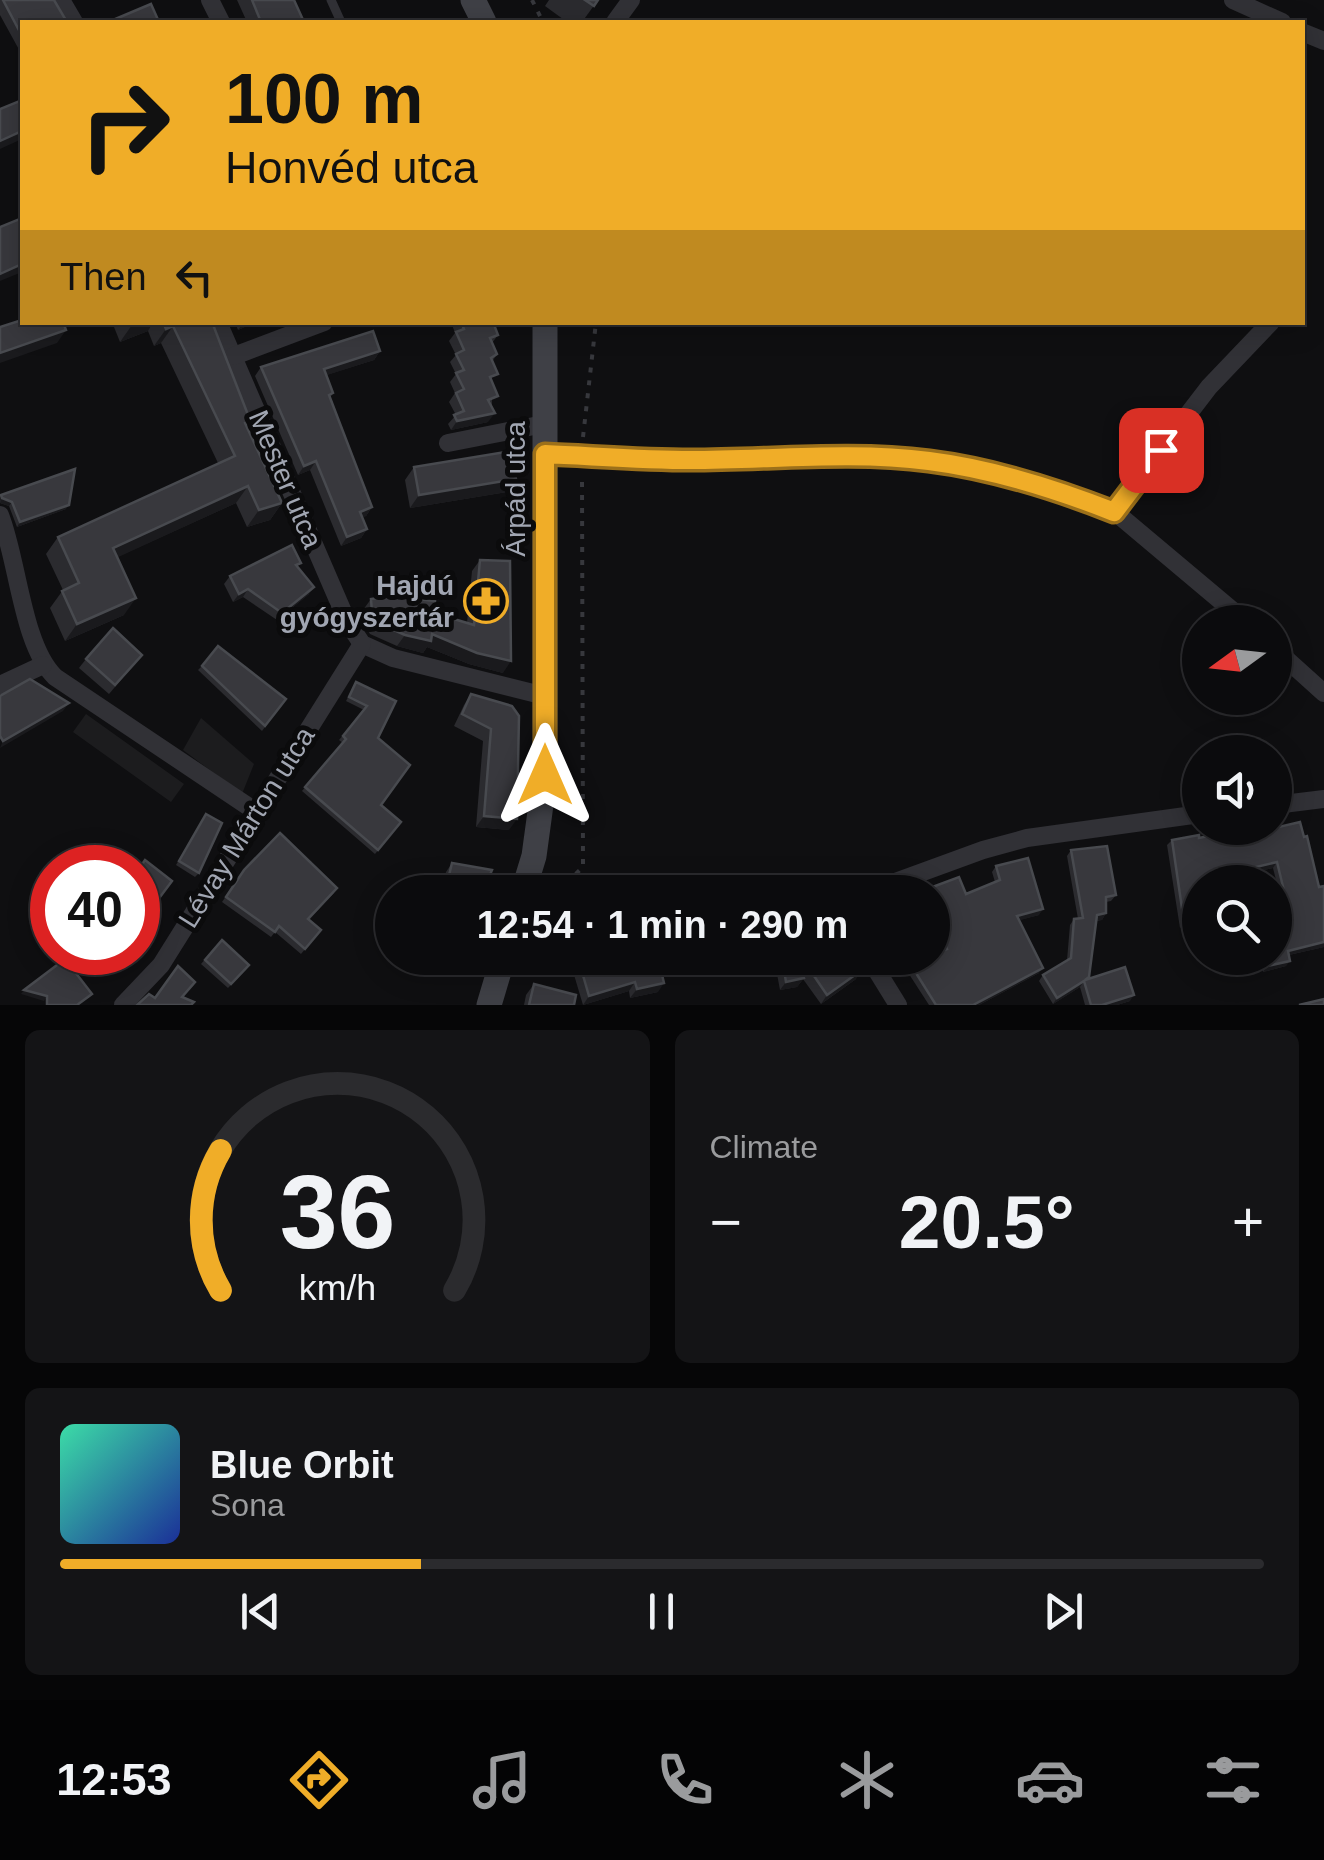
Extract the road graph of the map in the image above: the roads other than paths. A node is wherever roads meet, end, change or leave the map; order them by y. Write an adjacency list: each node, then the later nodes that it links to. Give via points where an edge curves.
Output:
1 (1234, 0): 2 (street)
2 (1278, 20)
3 (219, 325): 7 (street, Mester utca)
4 (316, 325): 7 (street)
5 (545, 325): 8 (street, Árpád utca)
6 (1268, 325): 11 (street, via 1209,388)
7 (234, 356): 14 (street, Mester utca, via 346,621)
8 (544, 424): 9 (street); 10 (street, Árpád utca)
9 (448, 443)
10 (545, 454): 11 (street, via 926,460 996,472); 19 (street, Árpád utca)
11 (1114, 512): 13 (street)
12 (0, 515): 16 (street)
13 (1226, 605)
14 (362, 644): 19 (street, via 393,658); 22 (street, Lévay Márton utca)
15 (1292, 664): 18 (street)
16 (43, 665): 17 (street); 22 (street)
17 (0, 686)
18 (1324, 693)
19 (546, 696): 24 (street, Árpád utca, via 545,775)
20 (1324, 799): 21 (street)
21 (1292, 803)
22 (258, 813): 28 (street, Lévay Márton utca, via 161,965)
23 (1182, 816): 25 (street, via 1027,838)
24 (528, 875)
25 (915, 875)
26 (498, 975): 29 (street)
27 (879, 975): 30 (street)
28 (123, 1005)
29 (489, 1005)
30 (898, 1005)

